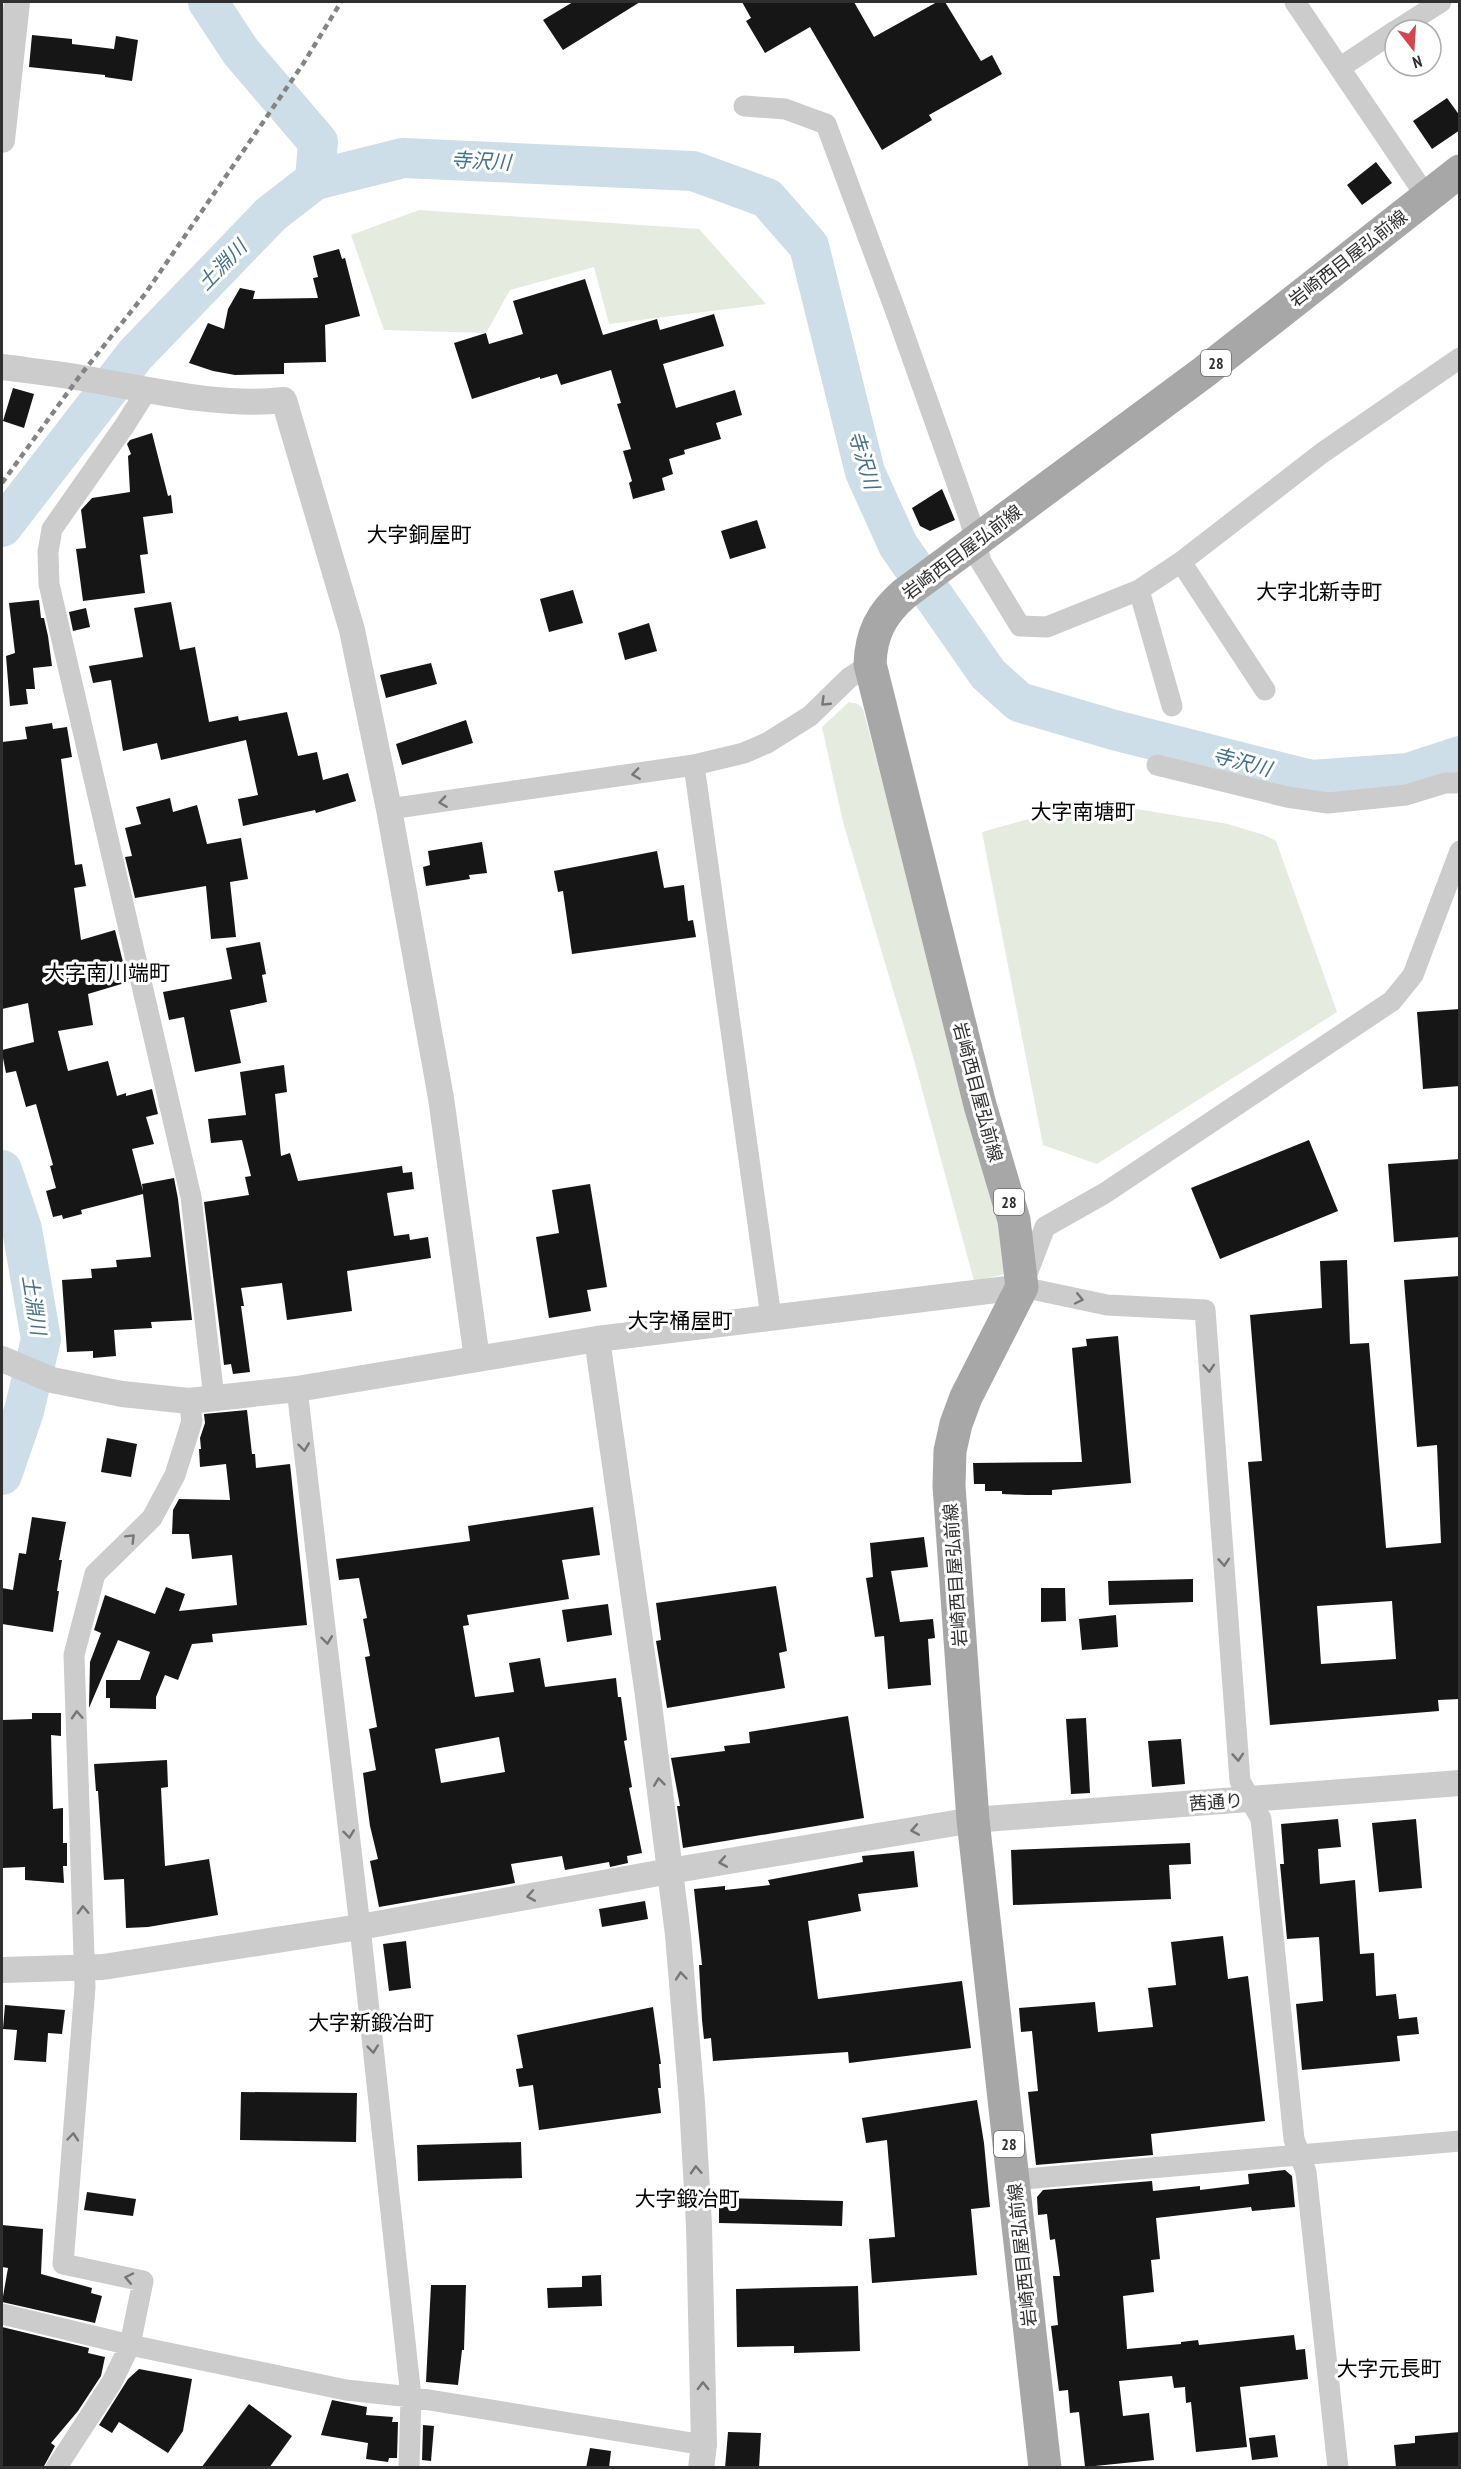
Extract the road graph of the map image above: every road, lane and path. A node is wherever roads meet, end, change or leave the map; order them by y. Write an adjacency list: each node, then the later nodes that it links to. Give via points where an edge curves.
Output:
1 (17, 2): 8 (street)
2 (1295, 2): 6 (street)
3 (1441, 2): 4 (street)
4 (1416, 18)
5 (1383, 40): 6 (street)
6 (1341, 67): 10 (street)
7 (744, 106): 14 (street, via 785,109 826,124 896,312)
8 (2, 141)
9 (1460, 171): 10 (main road, 岩崎西目屋弘前線 / 28)
10 (1426, 196): 14 (main road, 岩崎西目屋弘前線 / 28, via 1204,372)
11 (1460, 358): 15 (street, via 1322,453)
12 (2, 367): 13 (street)
13 (147, 390): 23 (street, via 254,403 284,399 352,630); 31 (street, via 52,529 49,584 190,1197)
14 (971, 544): 16 (street, via 1020,626 1047,627); 17 (main road, 岩崎西目屋弘前線 / 28, via 904,594 876,627)
15 (1181, 562): 16 (street); 18 (street)
16 (1139, 590): 19 (street)
17 (870, 664): 20 (street, one-way to 20, via 849,678 810,716 767,743); 25 (main road, 岩崎西目屋弘前線 / 28, via 977,1093 1014,1220)
18 (1265, 690)
19 (1172, 706)
20 (694, 765): 23 (street, one-way to 23); 26 (street)
21 (1157, 765): 22 (street, via 1287,797 1328,803 1406,795 1445,783)
22 (1460, 783)
23 (389, 809): 28 (street, via 441,1098)
24 (1460, 851): 25 (street, via 1413,975 1392,1001 1046,1227)
25 (1022, 1287): 26 (street); 33 (street, one-way to 33, via 1107,1305 1205,1310 1240,1782); 34 (main road, 岩崎西目屋弘前線 / 28, via 966,1397 950,1451 949,1486)
26 (771, 1317): 27 (street)
27 (597, 1339): 28 (street); 35 (street, one-way to 27)
28 (477, 1359): 30 (street)
29 (4, 1360): 31 (street, via 52,1380 122,1394)
30 (297, 1389): 31 (street); 36 (street, one-way to 36)
31 (202, 1400): 37 (street, one-way to 31, via 74,1655 95,1574 152,1518 175,1475)
32 (1460, 1783): 33 (street, 茜通り)
33 (1252, 1799): 34 (street, 茜通り); 40 (street, via 1261,1819 1293,2139)
34 (973, 1820): 35 (street, 茜通り, one-way to 35); 41 (main road, 岩崎西目屋弘前線 / 28)
35 (670, 1871): 36 (street, 茜通り, one-way to 36); 45 (street, one-way to 35, via 699,2224)
36 (360, 1927): 37 (street, 茜通り); 44 (street, one-way to 44)
37 (84, 1969): 38 (street, 茜通り); 43 (street, one-way to 37, via 143,2281 63,2264)
38 (2, 1970)
39 (1460, 2140): 40 (street)
40 (1299, 2155): 41 (street); 49 (street, via 1306,2172)
41 (1013, 2180): 48 (main road, 岩崎西目屋弘前線 / 28)
42 (2, 2314): 43 (street)
43 (130, 2346): 44 (street, via 346,2390); 46 (street, via 112,2382)
44 (411, 2397): 45 (street); 47 (street)
45 (702, 2456)
46 (56, 2468)
47 (409, 2468)
48 (1045, 2468)
49 (1338, 2468)

